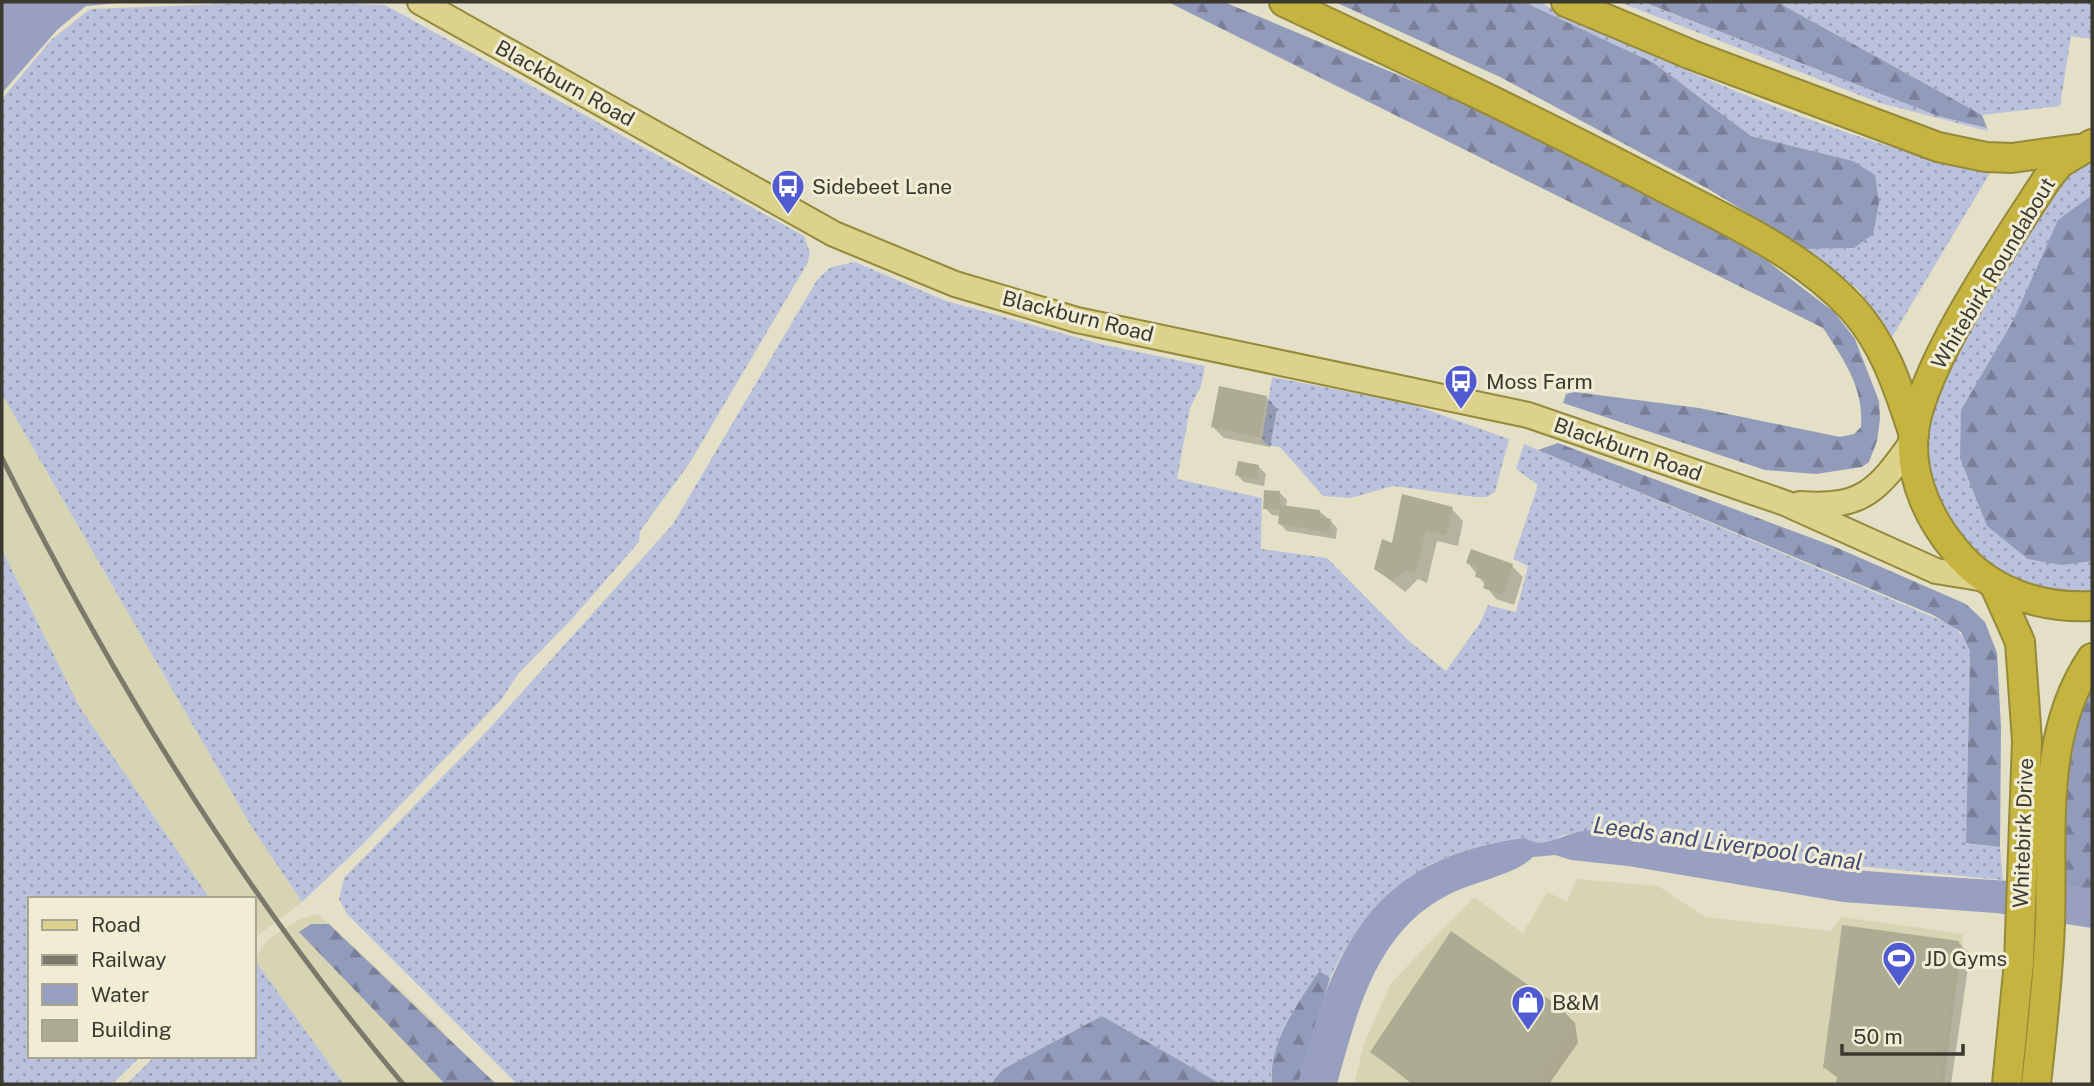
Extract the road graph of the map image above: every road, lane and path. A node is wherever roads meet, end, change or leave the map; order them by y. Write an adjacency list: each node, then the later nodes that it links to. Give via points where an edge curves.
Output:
1 (420, 2): 6 (main road, Blackburn Road, via 834,234 955,284 1077,320 1528,415)
2 (1284, 2): 5 (highway, via 1555,130 1754,234 1826,283 1852,308 1886,357)
3 (1566, 2): 4 (highway, via 1704,60 1938,147 2012,158)
4 (2087, 146): 5 (highway, Whitebirk Roundabout, via 2060,163 2047,178 1954,330 1924,397)
5 (1913, 438): 6 (main road, Blackburn Road, via 1881,484 1860,499 1837,505); 7 (highway, Whitebirk Roundabout, via 1915,468 1932,517 1958,554)
6 (1785, 503): 7 (main road, Blackburn Road, via 1936,571)
7 (1990, 582): 8 (highway, Whitebirk Roundabout, via 2047,603); 10 (highway, Whitebirk Drive, via 2010,616 2021,649 2027,741 2019,962)
8 (2092, 606)
9 (2092, 658): 11 (highway, Whitebirk Drive, via 2070,700 2057,743 2048,964)
10 (2007, 1084)
11 (2036, 1084)

